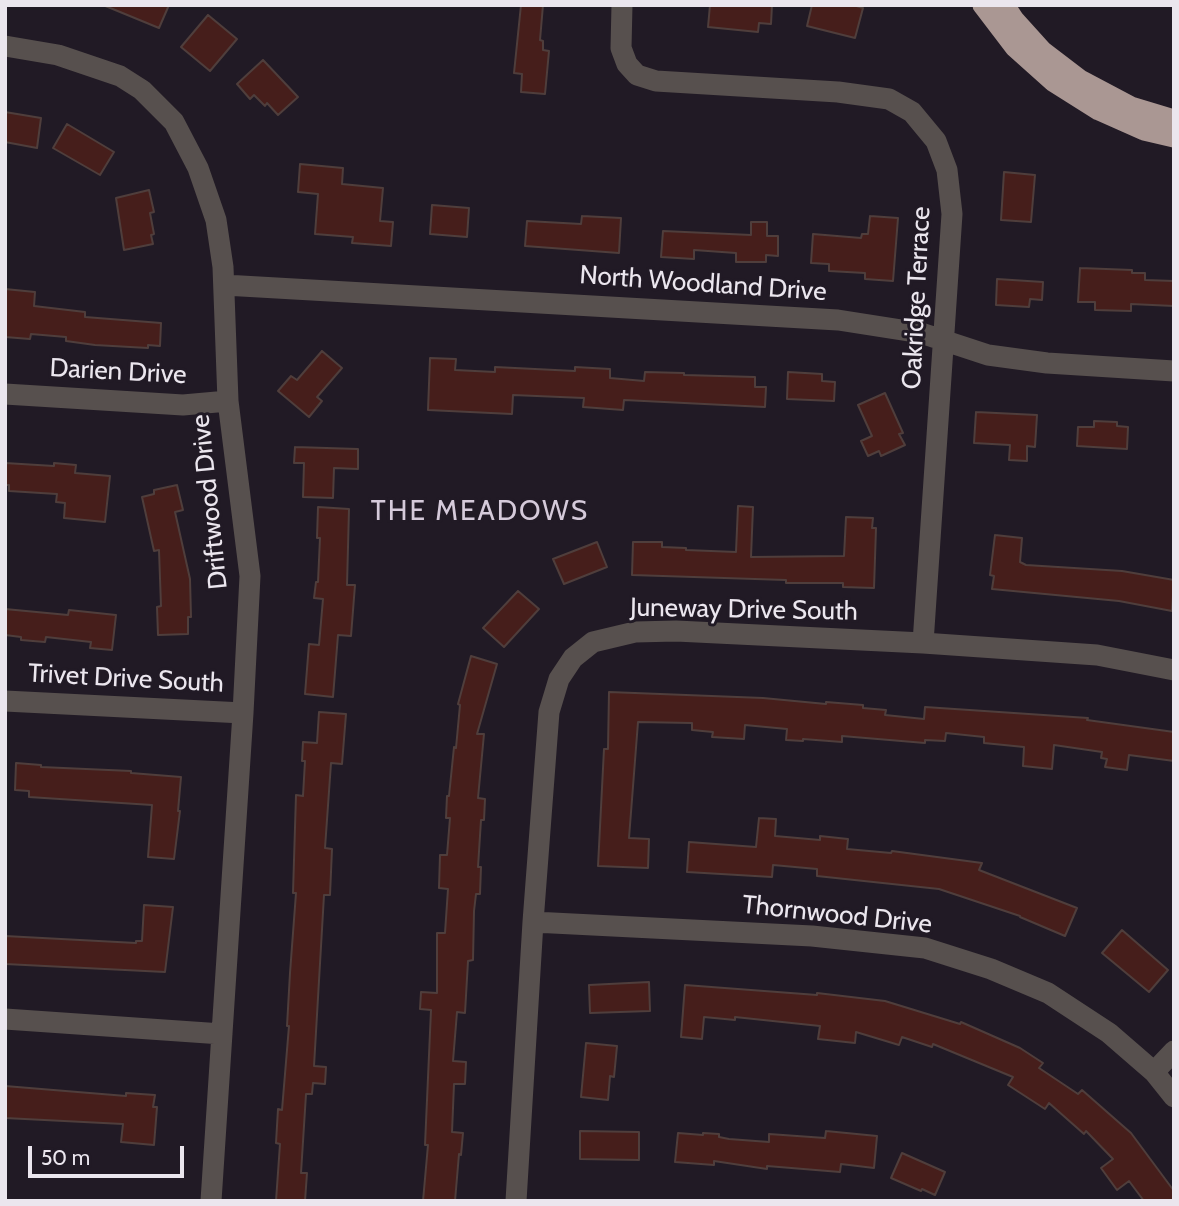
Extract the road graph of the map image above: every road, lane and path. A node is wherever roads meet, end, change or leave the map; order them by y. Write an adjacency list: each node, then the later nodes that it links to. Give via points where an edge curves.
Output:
1 (622, 5): 8 (street, Oakridge Terrace, via 621,48 637,75 656,81 838,92 889,99 912,112 936,141 947,170 952,214)
2 (983, 5): 6 (highway, via 1015,47 1053,81 1099,110 1144,130)
3 (1004, 5): 5 (highway, via 1042,51 1080,80 1131,107)
4 (5, 46): 7 (street, Driftwood Drive, via 58,55 120,76 142,90 174,122 198,168 216,220)
5 (1174, 120)
6 (1174, 137)
7 (223, 285): 8 (street, North Woodland Drive, via 838,320 920,332); 11 (street, Driftwood Drive)
8 (944, 341): 9 (street, North Woodland Drive, via 988,355 1047,363); 12 (street, Oakridge Terrace)
9 (1174, 371)
10 (5, 394): 11 (street, Darien Drive, via 183,405)
11 (228, 401): 15 (street, Driftwood Drive, via 250,576)
12 (923, 643): 13 (street, Juneway Drive South, via 1097,655); 16 (street, Juneway Drive South, via 676,632 635,632 593,642 573,658 559,679 549,712)
13 (1174, 670)
14 (5, 701): 15 (street, Trivet Drive South)
15 (243, 713): 18 (street, Driftwood Drive)
16 (533, 922): 20 (street, Thornwood Drive, via 812,936 925,948 1048,993 1109,1033); 23 (street, Juneway Drive South)
17 (5, 1019): 18 (street)
18 (222, 1034): 22 (street, Driftwood Drive)
19 (1174, 1051): 20 (street)
20 (1154, 1072): 21 (street, Thornwood Drive)
21 (1174, 1097)
22 (211, 1201)
23 (516, 1201)

